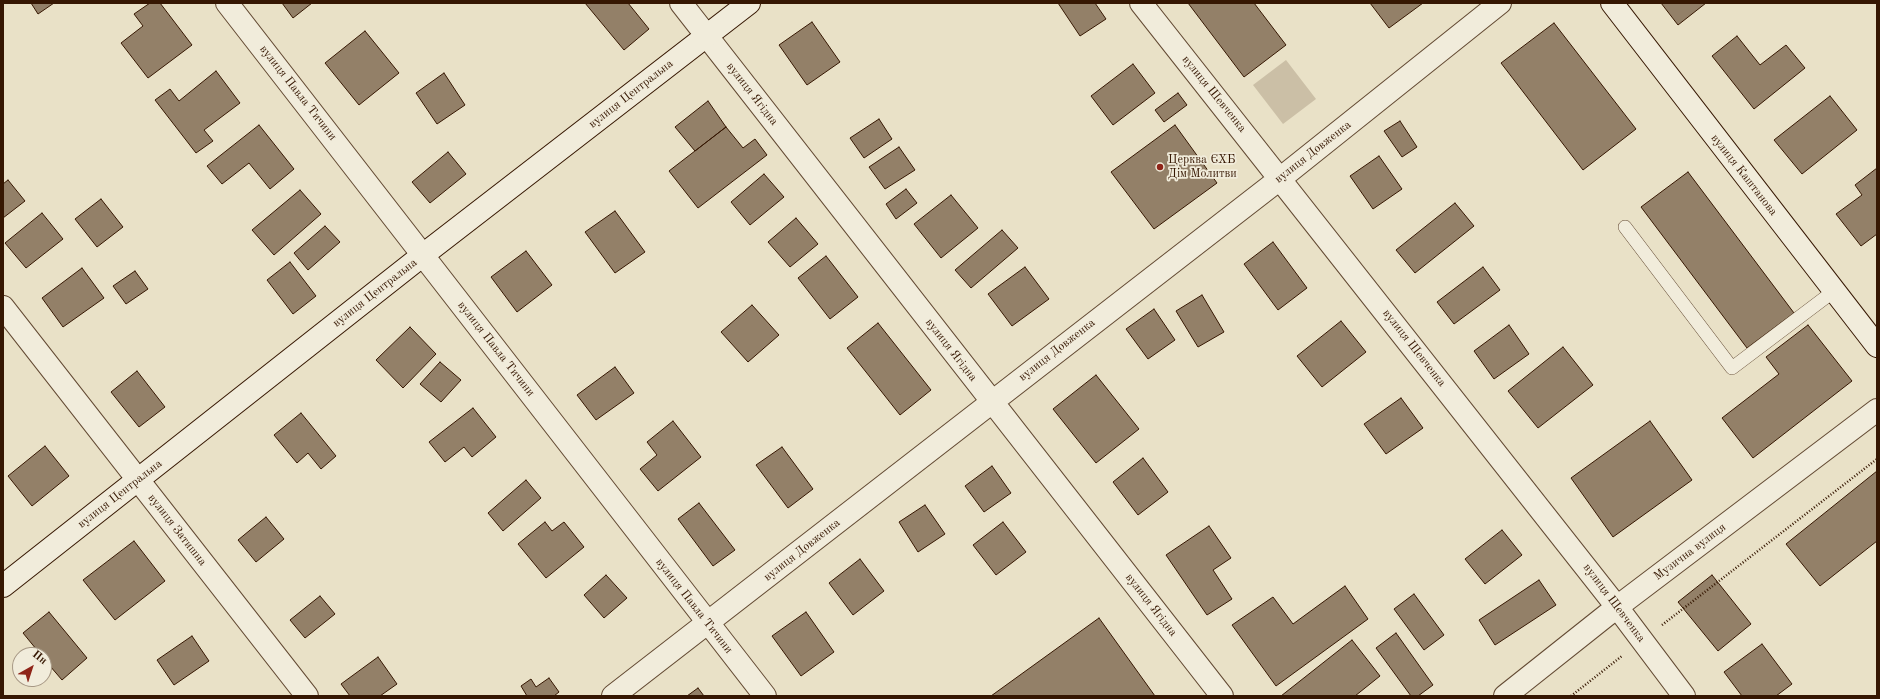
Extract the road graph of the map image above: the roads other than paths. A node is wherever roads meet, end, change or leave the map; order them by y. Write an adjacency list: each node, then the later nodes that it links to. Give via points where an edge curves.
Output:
1 (227, 3): 10 (street, вулиця Павла Тичини)
2 (681, 3): 7 (street, вулиця Ягідна)
3 (749, 3): 7 (street, вулиця Центральна)
4 (1141, 3): 8 (street, вулиця Шевченка)
5 (1500, 3): 8 (street, вулиця Довженка)
6 (1612, 3): 11 (street, вулиця Каштанова)
7 (707, 36): 10 (street, вулиця Центральна); 14 (street, вулиця Ягідна)
8 (1281, 178): 14 (street, вулиця Довженка); 18 (street, вулиця Шевченка)
9 (1625, 227): 11 (lane, via 1732,368)
10 (423, 255): 16 (street, вулиця Центральна); 19 (street, вулиця Павла Тичини)
11 (1834, 291): 13 (street, вулиця Каштанова)
12 (3, 307): 16 (street, вулиця Затишна)
13 (1877, 346)
14 (992, 402): 19 (street, вулиця Довженка); 23 (street, вулиця Ягідна)
15 (1877, 410): 18 (street, Музична вулиця)
16 (138, 480): 17 (street, вулиця Центральна); 20 (street, вулиця Затишна)
17 (3, 586)
18 (1617, 607): 24 (street, Музична вулиця); 25 (street, вулиця Шевченка)
19 (708, 623): 21 (street, вулиця Довженка); 22 (street, вулиця Павла Тичини)
20 (307, 696)
21 (613, 696)
22 (765, 696)
23 (1222, 696)
24 (1505, 696)
25 (1684, 696)

